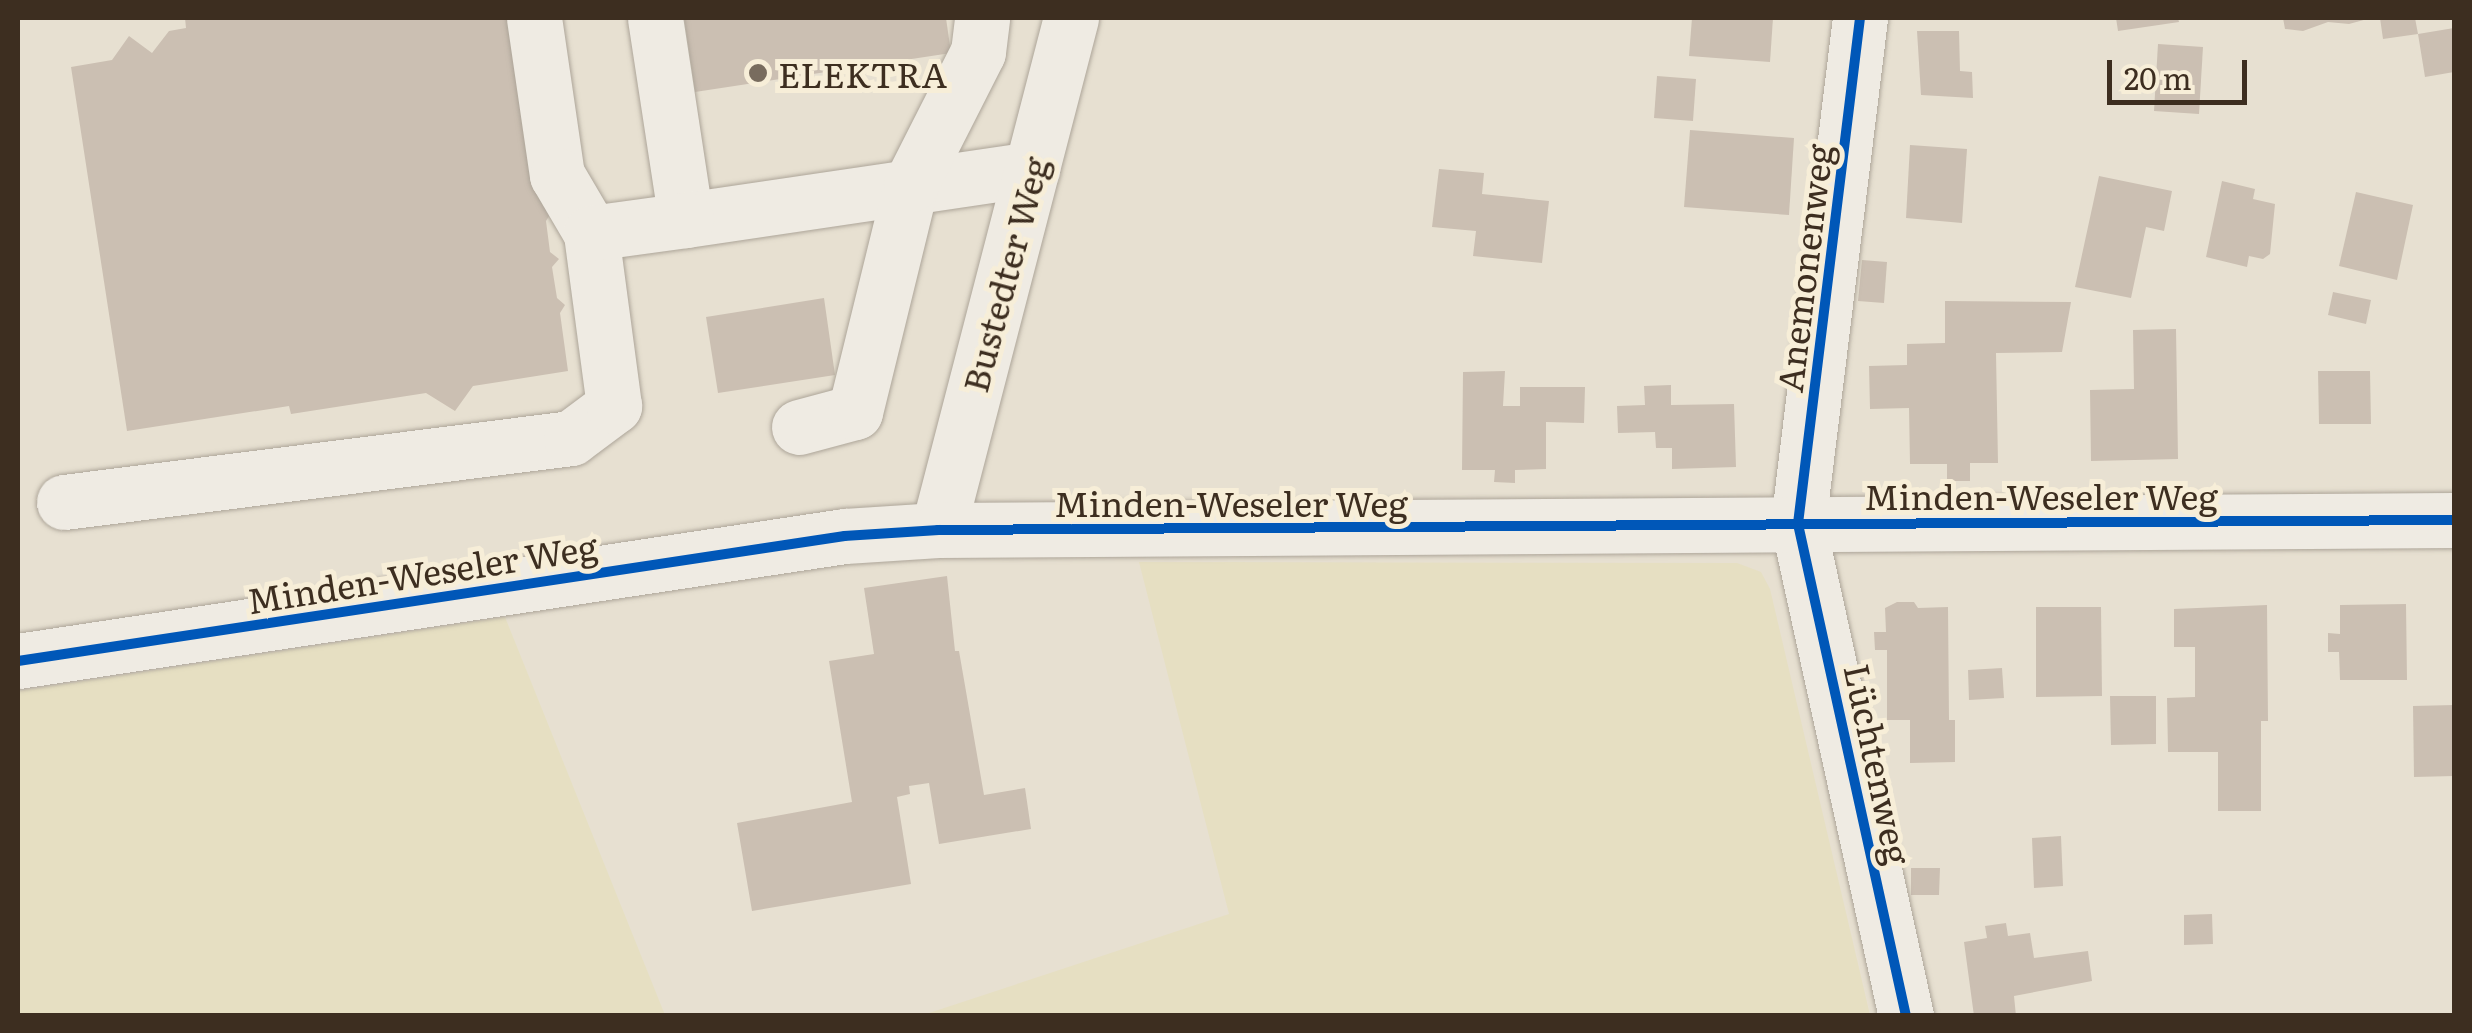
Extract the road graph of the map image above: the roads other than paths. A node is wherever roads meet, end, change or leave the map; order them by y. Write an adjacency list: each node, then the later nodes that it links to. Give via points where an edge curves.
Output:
1 (534, 18): 9 (street, via 557,175)
2 (655, 18): 8 (street)
3 (982, 18): 7 (street, via 978,52)
4 (1071, 18): 6 (street, Bustedter Weg)
5 (1860, 18): 13 (street, Anemonenweg)
6 (1032, 169): 7 (street); 14 (street, Bustedter Weg)
7 (911, 184): 8 (street); 10 (street, via 855,412)
8 (686, 220): 9 (street)
9 (591, 233): 11 (street, via 614,406 571,438)
10 (799, 427)
11 (64, 502)
12 (2454, 520): 13 (street, Minden-Weseler Weg)
13 (1798, 524): 14 (street, Minden-Weseler Weg); 16 (street, Lüchtenweg)
14 (938, 530): 15 (street, Minden-Weseler Weg, via 845,536)
15 (18, 661)
16 (1906, 1016)

